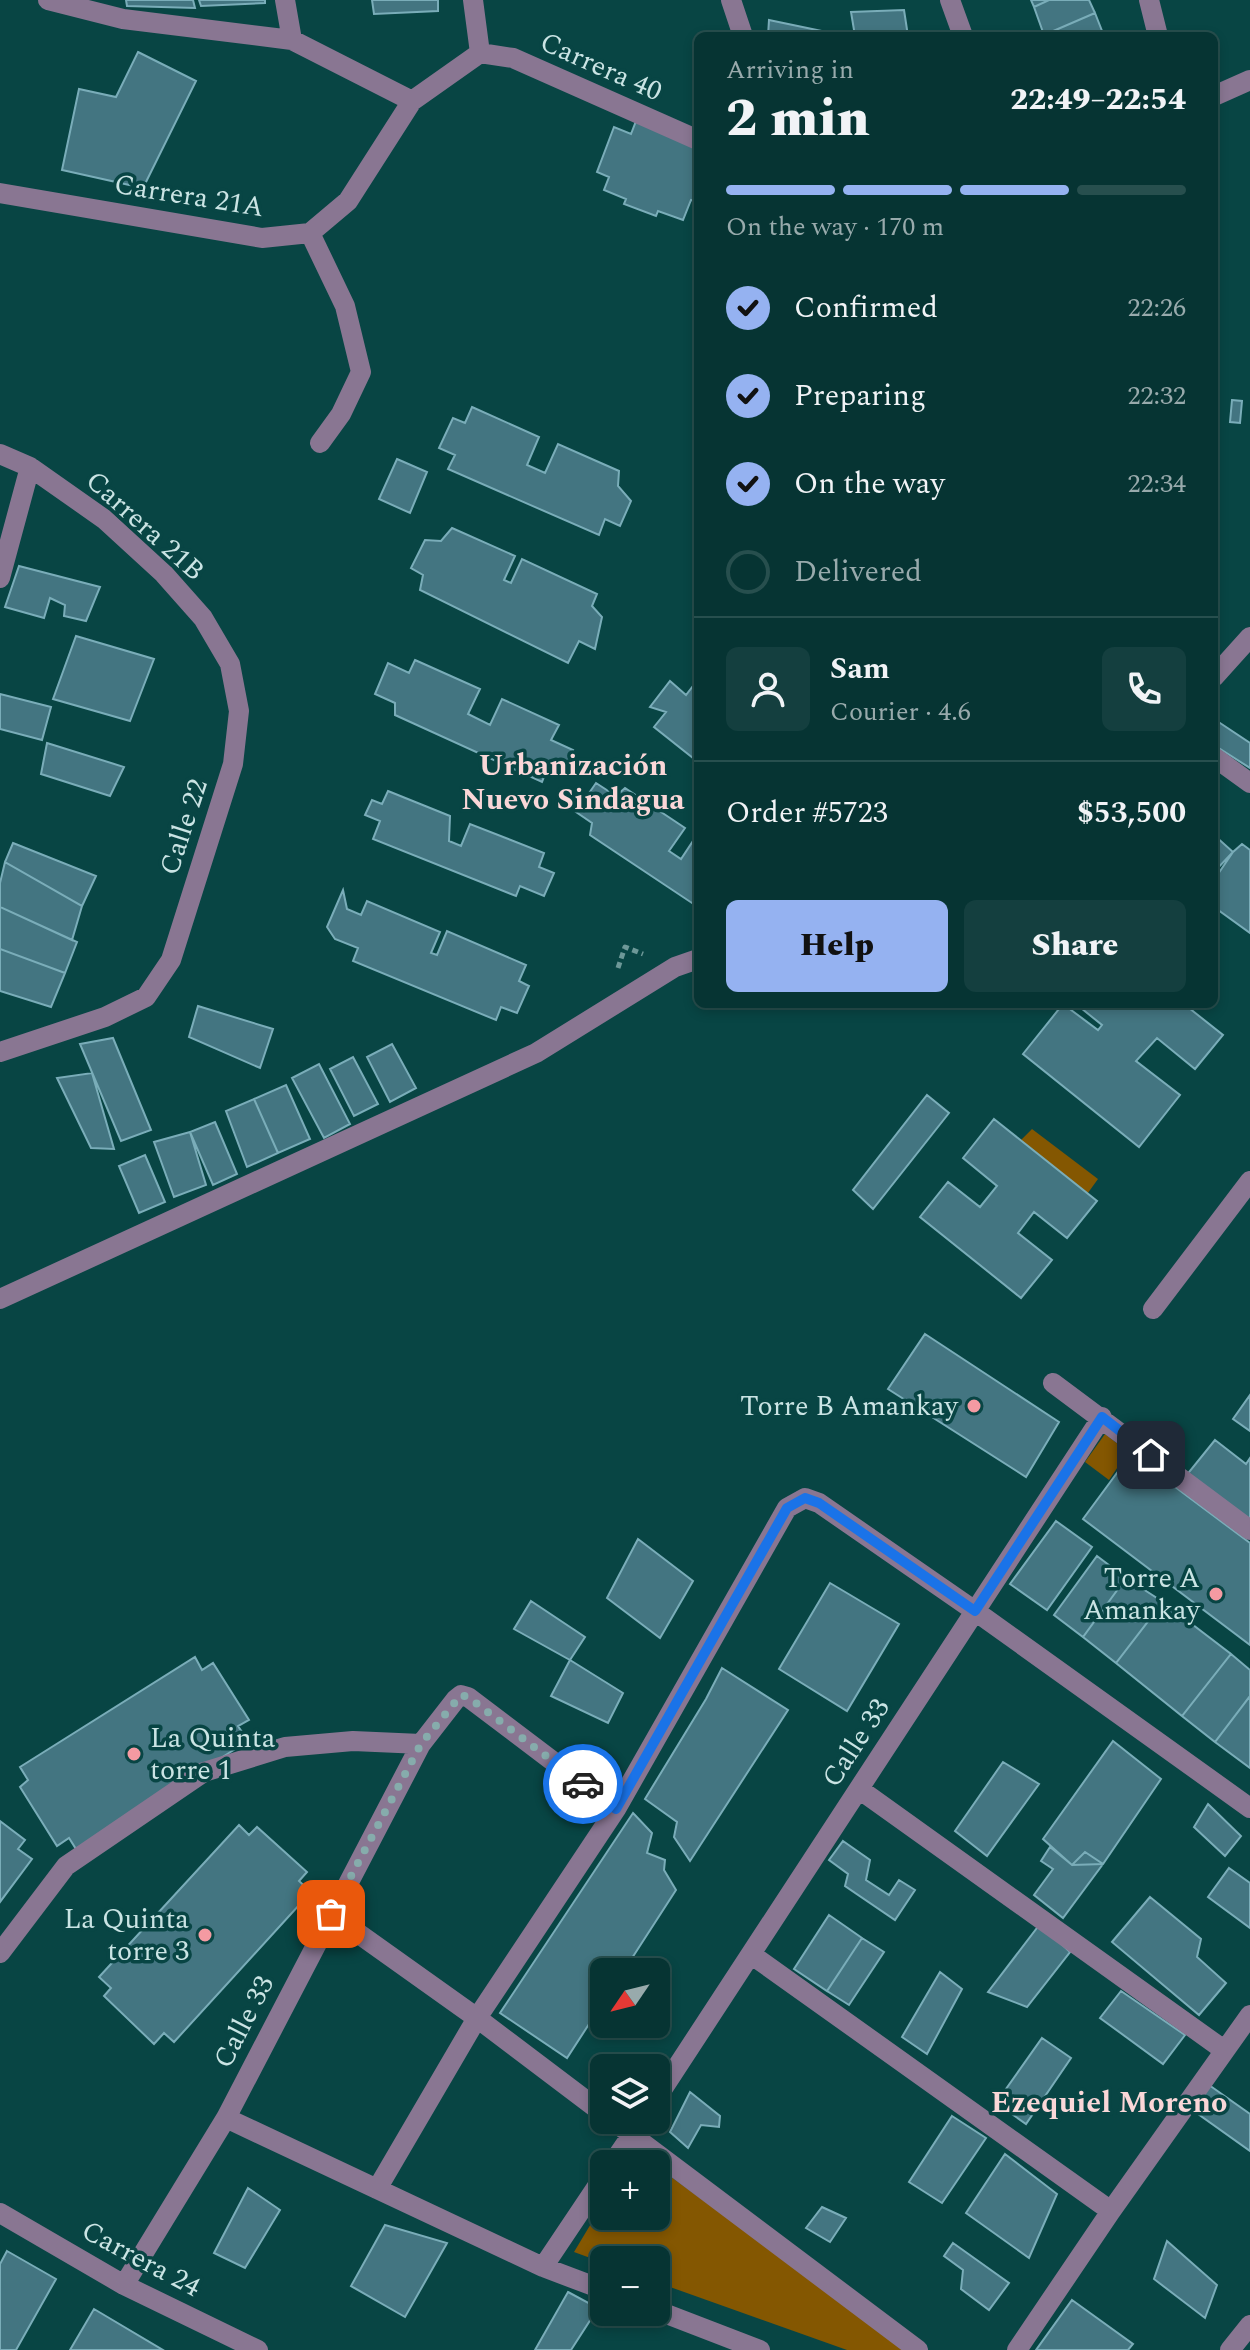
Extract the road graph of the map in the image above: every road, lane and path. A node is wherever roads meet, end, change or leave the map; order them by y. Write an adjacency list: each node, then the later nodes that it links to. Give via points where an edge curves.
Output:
1 (48, 0): 7 (street)
2 (285, 0): 11 (street)
3 (473, 0): 12 (street)
4 (731, 0): 8 (street)
5 (950, 0): 9 (street)
6 (1149, 0): 10 (street)
7 (120, 10): 11 (street)
8 (742, 32)
9 (962, 32)
10 (1157, 32)
11 (292, 40): 15 (street)
12 (480, 53): 15 (street); 16 (street, Carrera 40, via 513,58)
13 (1250, 80): 14 (street)
14 (1218, 94)
15 (412, 101): 18 (street, via 348,201)
16 (694, 138)
17 (0, 193): 18 (street, Carrera 21A, via 262,238)
18 (310, 233): 19 (street, via 345,306 361,372)
19 (320, 443)
20 (0, 454): 21 (street, Carrera 21B)
21 (30, 467): 22 (street); 24 (street, Carrera 21B, via 104,519 164,574 203,618)
22 (0, 578)
23 (1250, 637): 25 (street)
24 (230, 664): 29 (street, Calle 22, via 239,711 233,764 171,960 146,997 105,1017)
25 (1218, 673)
26 (1218, 760): 27 (street)
27 (1250, 783)
28 (694, 960): 31 (street, via 536,1053)
29 (0, 1052)
30 (1250, 1181): 32 (street)
31 (0, 1299)
32 (1153, 1309)
33 (1053, 1383): 34 (street)
34 (1102, 1417): 35 (street); 36 (street, Calle 33)
35 (1250, 1530)
36 (975, 1611): 38 (street, Calle 33); 39 (street); 40 (street, via 805,1498 787,1508)
37 (421, 1744): 40 (street, Calle 33, via 456,1699 468,1697); 41 (street, Calle 33); 42 (street, via 353,1741 285,1747 204,1772 66,1866)
38 (859, 1789): 43 (street, Calle 33); 46 (street)
39 (1250, 1808)
40 (616, 1809): 45 (street)
41 (331, 1914): 45 (street); 49 (street, Calle 33)
42 (0, 1953)
43 (752, 1955): 47 (street, Calle 33); 53 (street)
44 (1250, 2015): 46 (street)
45 (477, 2018): 48 (street); 51 (street)
46 (1224, 2050): 53 (street)
47 (670, 2078)
48 (590, 2103)
49 (226, 2118): 51 (street); 56 (street, Calle 33)
50 (645, 2134): 62 (street)
51 (377, 2189): 55 (street)
52 (590, 2197): 55 (street)
53 (1111, 2211): 63 (street)
54 (0, 2213): 56 (street, Carrera 24)
55 (543, 2267): 57 (street)
56 (124, 2285): 60 (street, Carrera 24)
57 (590, 2285)
58 (670, 2315): 61 (street)
59 (1250, 2325): 64 (street)
60 (258, 2350)
61 (760, 2350)
62 (918, 2350)
63 (1017, 2350)
64 (1230, 2350)

